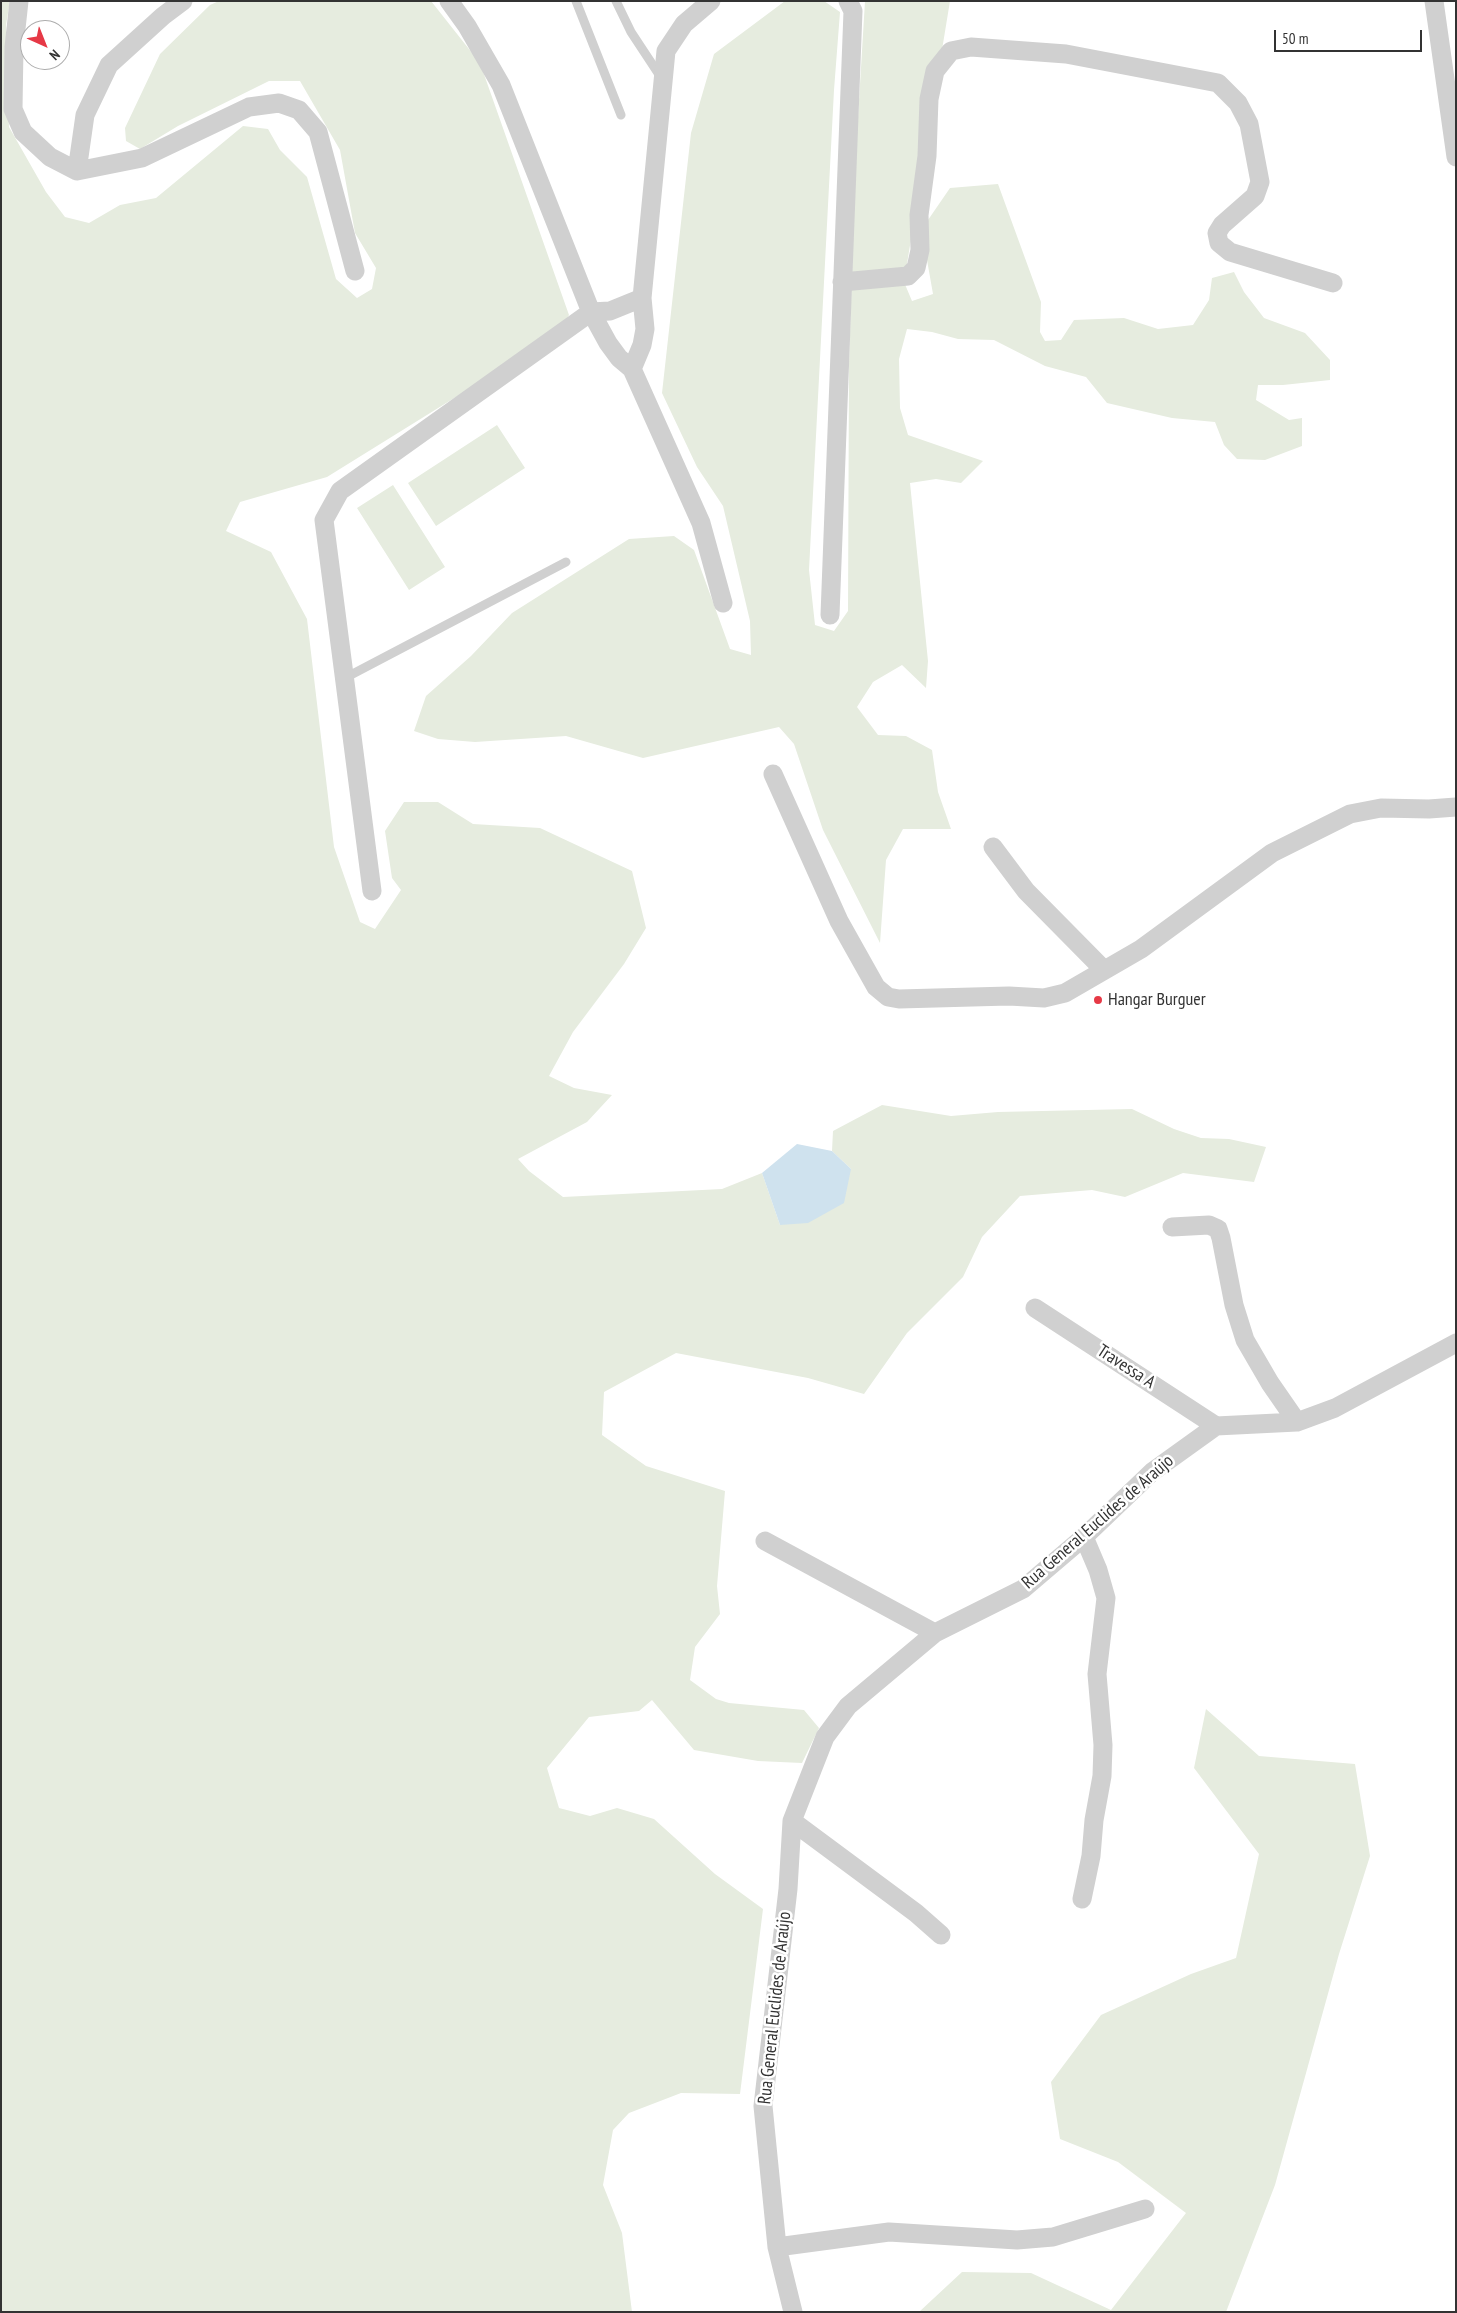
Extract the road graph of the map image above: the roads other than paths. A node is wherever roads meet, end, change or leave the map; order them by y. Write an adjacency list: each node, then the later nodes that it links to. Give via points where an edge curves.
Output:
1 (19, 1): 12 (street, via 13,109 23,132 50,157)
2 (183, 1): 12 (street, via 109,65 84,115)
3 (449, 1): 17 (street, via 500,85)
4 (576, 1): 10 (lane)
5 (616, 1): 9 (lane, via 631,32)
6 (711, 1): 9 (street, via 684,24 666,50)
7 (848, 1): 14 (street, via 853,11)
8 (1434, 1): 11 (street)
9 (663, 81): 16 (street)
10 (621, 116)
11 (1456, 157)
12 (77, 171): 13 (street, via 142,158 249,107 279,103 299,110 318,132)
13 (355, 271)
14 (842, 282): 15 (street, via 908,276 916,268 920,250 919,215 927,156 929,99 935,71 951,52 970,47 1066,54 1218,83 1238,103 1249,124 1260,182 1255,196 1222,225 1217,233 1219,243 1230,252); 21 (street)
15 (1333, 283)
16 (642, 298): 17 (street, via 610,311); 18 (street, via 645,329)
17 (591, 312): 18 (street, via 619,358); 22 (street, via 340,491 324,520)
18 (632, 368): 20 (street, via 701,523)
19 (566, 562): 22 (lane)
20 (723, 603)
21 (830, 615)
22 (343, 679): 26 (street)
23 (773, 774): 27 (street, via 839,921 876,987 888,997 1044,998 1065,992)
24 (1456, 806): 27 (street, via 1429,810 1380,808 1350,814 1272,853 1141,949)
25 (993, 847): 27 (street, via 1026,891)
26 (372, 891)
27 (1104, 970)
28 (1172, 1227): 31 (street, via 1208,1225 1218,1229 1234,1305 1246,1340)
29 (1035, 1308): 32 (street, Travessa A)
30 (1456, 1343): 31 (street, via 1335,1408)
31 (1297, 1422): 32 (street)
32 (1216, 1426): 33 (street, Rua General Euclides de Araújo, via 1152,1472)
33 (1084, 1537): 35 (street, Rua General Euclides de Araújo, via 1023,1589); 37 (street, via 1106,1598 1098,1674 1102,1776)
34 (765, 1542): 35 (street)
35 (936, 1633): 36 (street, Rua General Euclides de Araújo, via 848,1706 825,1737)
36 (792, 1821): 38 (street); 40 (street, Rua General Euclides de Araújo, via 788,1889 763,2106)
37 (1082, 1899)
38 (942, 1935)
39 (1145, 2209): 40 (street, via 1053,2237 1017,2240 889,2232)
40 (777, 2247): 41 (street, Rua General Euclides de Araújo)
41 (793, 2312)

